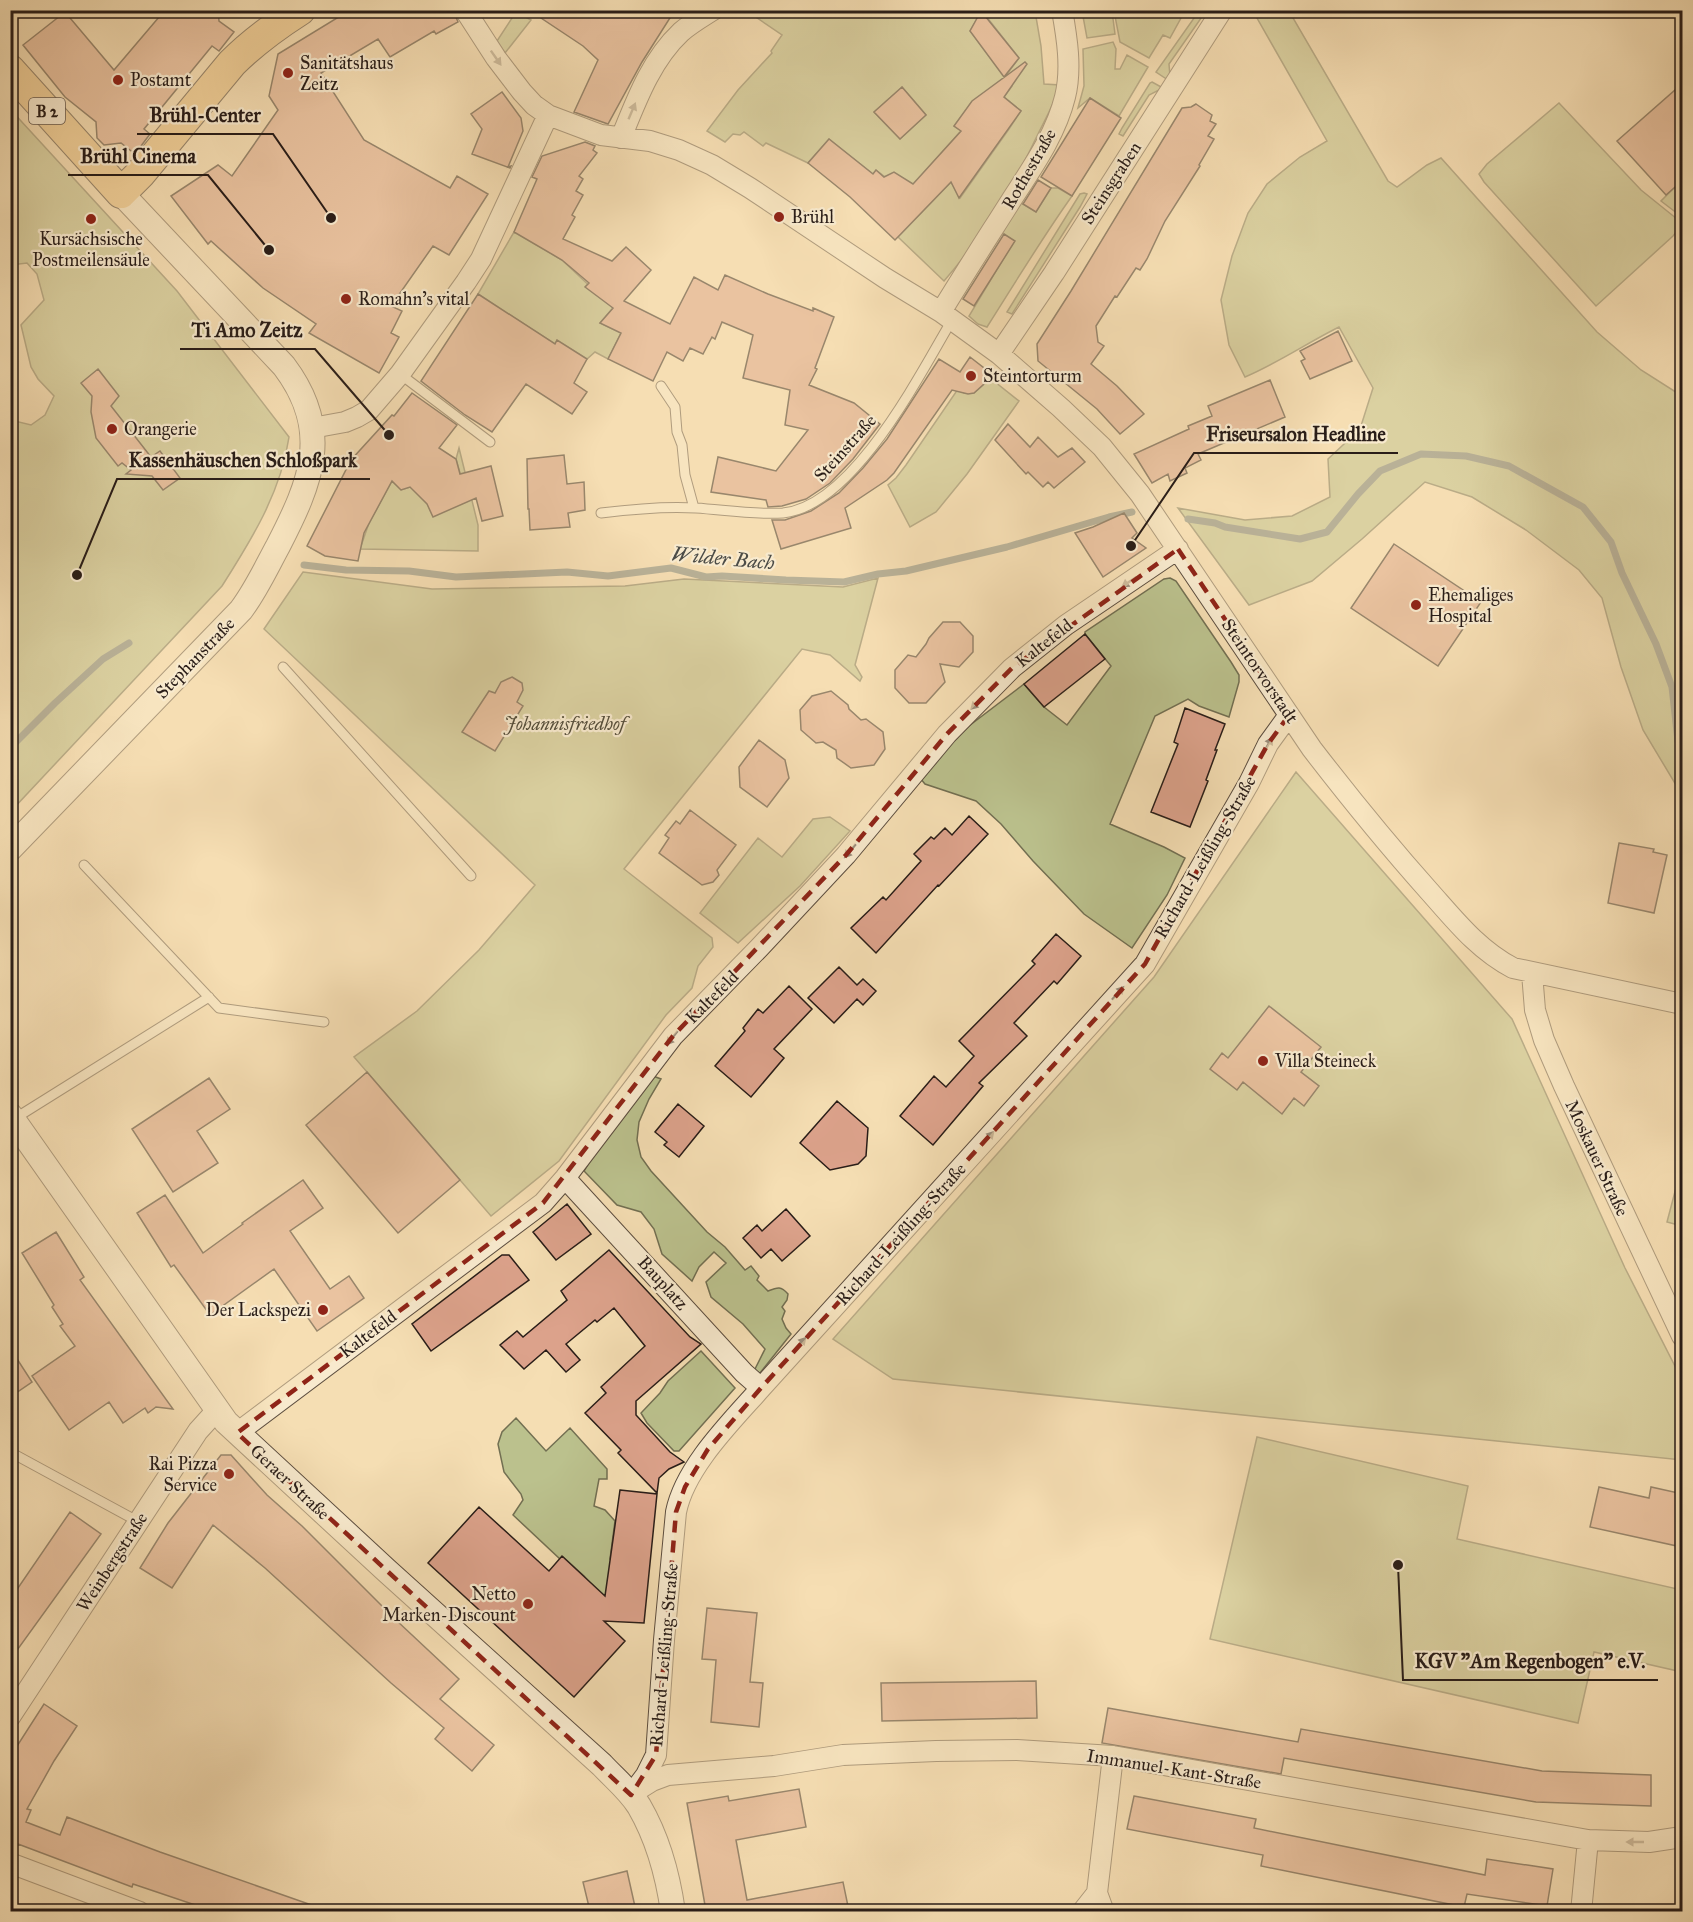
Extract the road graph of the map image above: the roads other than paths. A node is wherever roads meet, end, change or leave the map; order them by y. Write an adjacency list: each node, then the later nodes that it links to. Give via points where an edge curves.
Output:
1 (300, 10): 9 (main road, via 270,29 232,63)
2 (465, 10): 7 (street, one-way to 7, via 522,92)
3 (712, 10): 8 (street, one-way to 3, via 644,84 662,54 682,32)
4 (1062, 10): 10 (street, Rothestraße, via 1068,42 1067,80 1060,113 1041,154)
5 (1222, 10): 11 (street, Steinsgraben)
6 (11, 72): 9 (main road, B 2)
7 (548, 115): 8 (street, via 601,135); 12 (street, via 481,259)
8 (621, 138): 10 (street, via 650,141 712,165)
9 (121, 193): 14 (street, Stephanstraße, via 284,366 304,400)
10 (946, 316): 11 (street); 16 (lane, Steinstraße, via 899,411 835,488 814,503 784,513)
11 (999, 354): 18 (street, Steintorvorstadt, via 1102,447)
12 (400, 374): 14 (street, via 369,410 345,422); 15 (lane)
13 (661, 386): 16 (lane, via 675,407)
14 (312, 428): 21 (street, Stephanstraße, via 312,458 305,489 241,610)
15 (490, 442)
16 (694, 508): 17 (lane, Steinstraße, via 637,508)
17 (601, 513)
18 (1174, 544): 20 (street, Steintorvorstadt); 29 (street, Kaltefeld, one-way to 29, via 1012,668 947,734 846,855 673,1036)
19 (283, 667): 23 (lane)
20 (1289, 715): 24 (street, Steintorvorstadt, via 1386,842 1469,936 1498,960); 31 (street, Richard-Leißling-Straße, one-way to 20, via 1145,964 1268,744)
21 (10, 849)
22 (84, 865): 25 (lane)
23 (471, 876)
24 (1532, 973): 26 (street, Steintorvorstadt); 30 (street, Moskauer Straße, via 1535,1010 1556,1068)
25 (209, 997): 27 (lane, via 219,1008); 28 (lane)
26 (1683, 1004)
27 (324, 1022)
28 (12, 1117): 32 (street, Geraer Straße)
29 (565, 1178): 31 (street, Bauplatz); 33 (street, Kaltefeld, via 543,1203)
30 (1683, 1336)
31 (761, 1388): 38 (street, Richard-Leißling-Straße, via 708,1449 679,1499 656,1755)
32 (217, 1410): 33 (street, Geraer Straße); 35 (street, Weinbergstraße, via 198,1431)
33 (237, 1433): 38 (street, Geraer Straße)
34 (10, 1452): 35 (lane)
35 (139, 1522): 36 (street, Weinbergstraße)
36 (10, 1717)
37 (1113, 1756): 38 (street, Immanuel-Kant-Straße, via 1017,1750 843,1755 774,1766 668,1775); 40 (street, Immanuel-Kant-Straße); 42 (street)
38 (631, 1794): 44 (street, Geraer Straße, via 653,1836)
39 (1683, 1836): 40 (street, Immanuel-Kant-Straße, one-way to 40, via 1649,1842)
40 (1588, 1840): 46 (street)
41 (10, 1863): 43 (street)
42 (1100, 1902): 45 (street)
43 (140, 1911)
44 (673, 1911)
45 (1082, 1911)
46 (1581, 1911)

